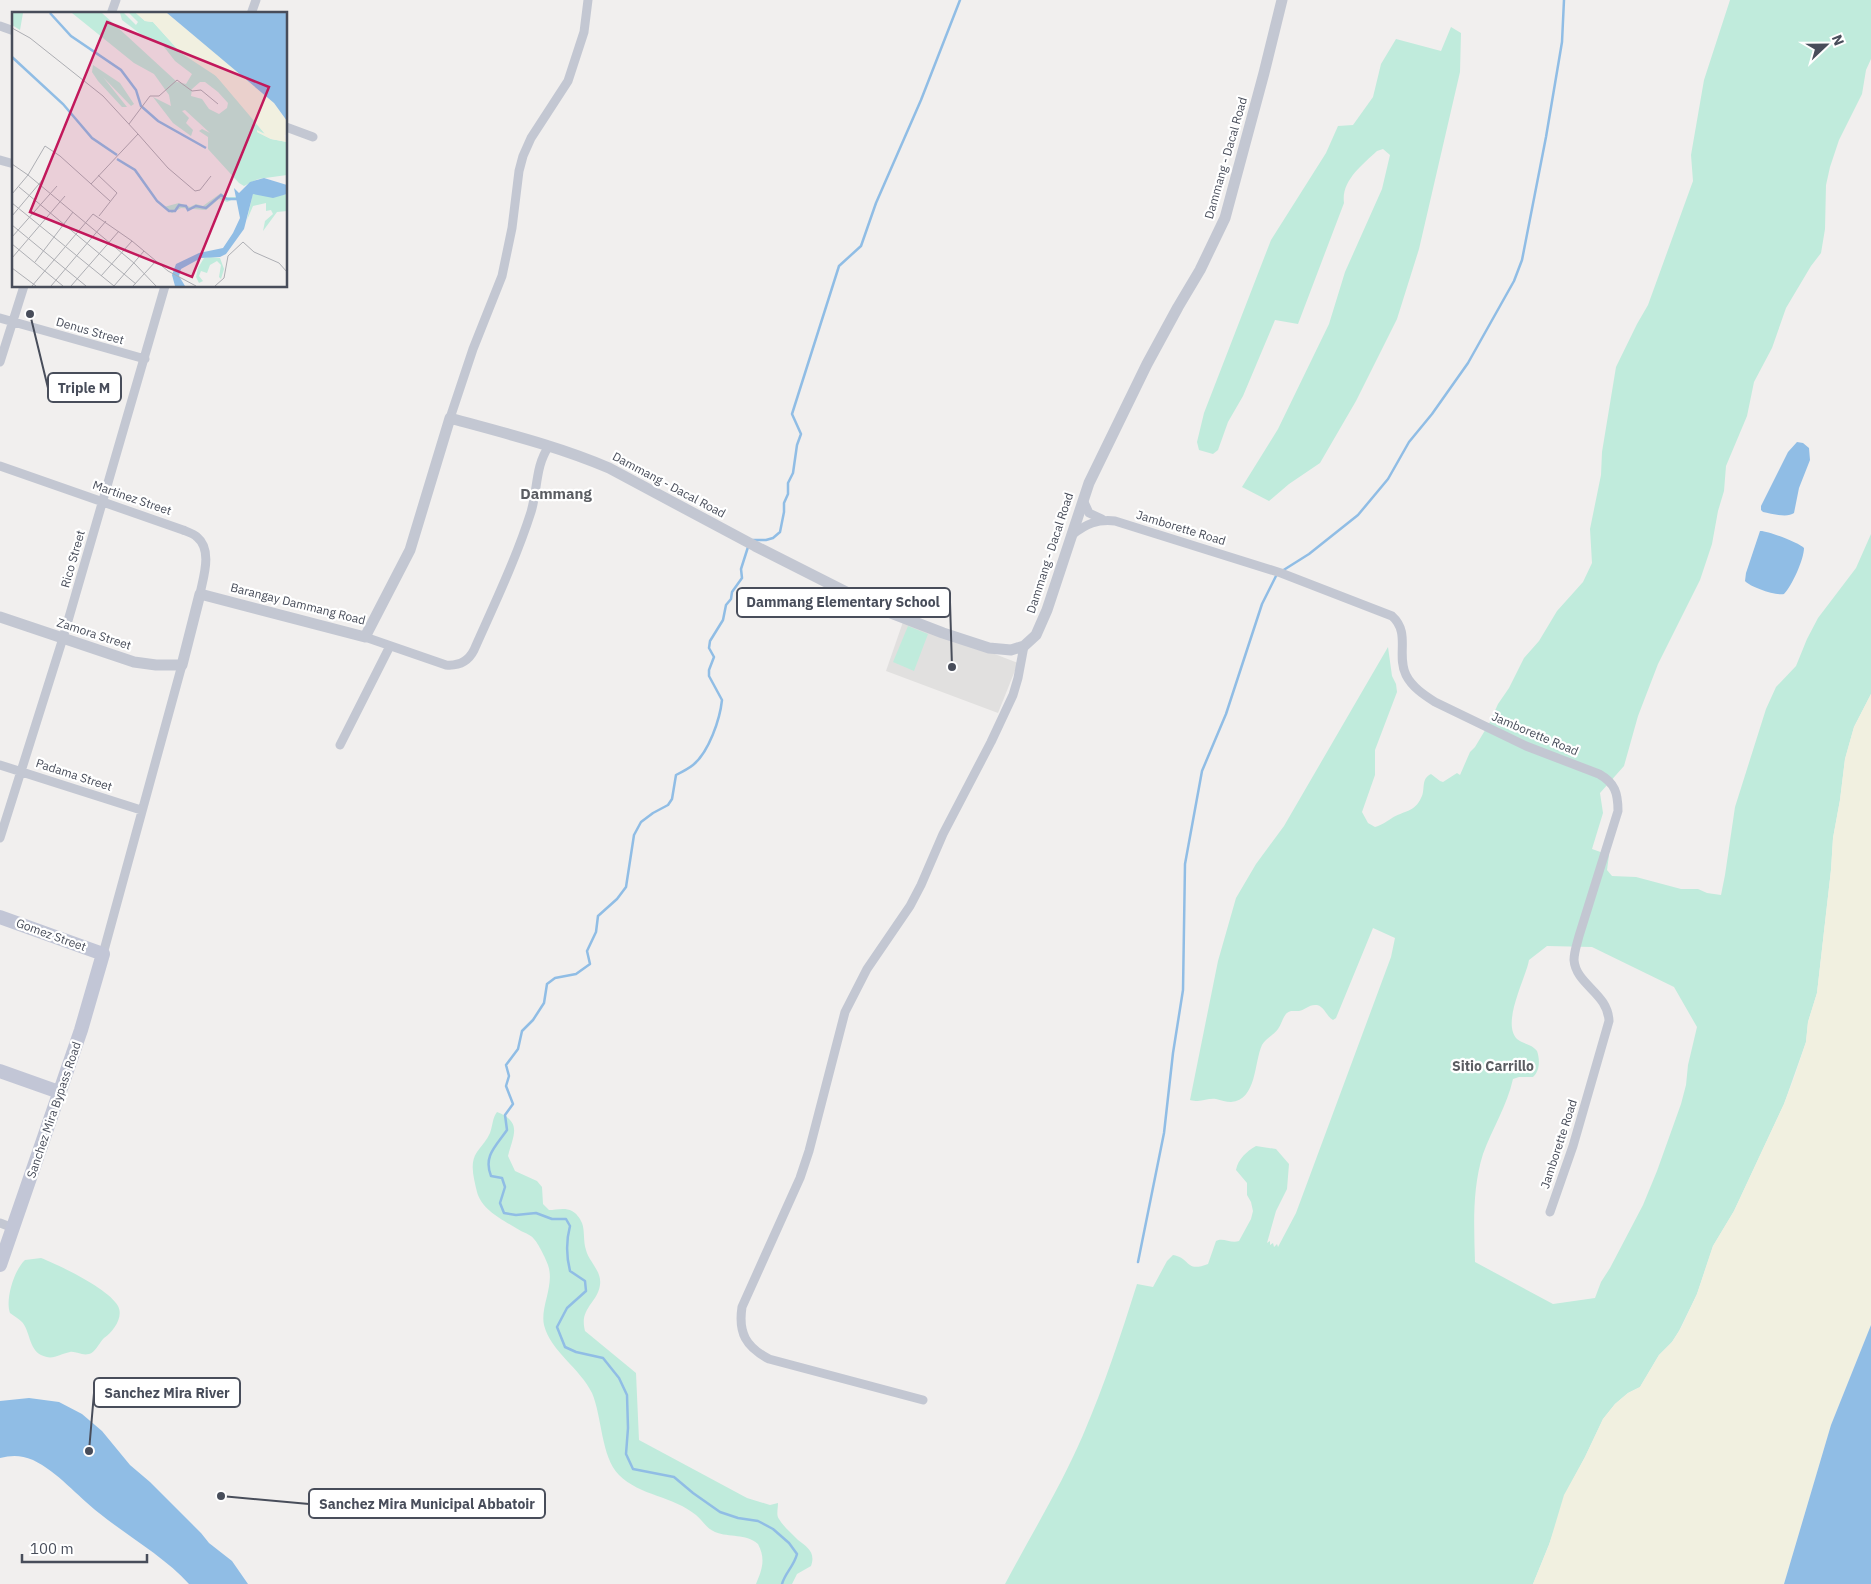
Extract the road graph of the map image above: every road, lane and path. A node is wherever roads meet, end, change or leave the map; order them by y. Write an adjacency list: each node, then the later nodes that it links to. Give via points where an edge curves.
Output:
1 (256, 0): 4 (street)
2 (588, 0): 15 (street, via 584,32 568,81 534,132 523,156 502,276)
3 (1282, 0): 18 (street, Dammang - Dacal Road, via 1225,218 1147,364)
4 (252, 12)
5 (0, 26): 6 (street)
6 (12, 30)
7 (288, 128): 8 (street)
8 (313, 137)
9 (23, 288): 12 (street)
10 (164, 288): 13 (street, Rico Street)
11 (0, 318): 12 (street, Denus Street)
12 (13, 322): 13 (street, Denus Street); 14 (street)
13 (145, 359): 19 (street, Rico Street)
14 (0, 362)
15 (450, 418): 16 (street, Dammang - Dacal Road); 25 (street, Barangay Dammang Road, via 410,550)
16 (549, 446): 26 (street, via 540,462 528,518 472,655 460,664 446,665); 27 (street, Dammang - Dacal Road, via 609,468 856,597 943,633 997,650)
17 (0, 466): 19 (street, Martinez Street)
18 (1083, 499): 20 (street, via 1089,513); 21 (street, Dammang - Dacal Road)
19 (102, 501): 22 (street, Martinez Street, via 197,537 205,553); 24 (street, Rico Street)
20 (1104, 520): 21 (street, via 1083,526); 38 (street, Jamborette Road, via 1270,569 1392,616 1401,628 1405,674 1422,693 1519,743 1609,779 1617,794 1618,811 1574,955 1576,970 1605,1003 1609,1021 1576,1137)
21 (1072, 535): 27 (street, Dammang - Dacal Road, via 1041,626)
22 (200, 594): 25 (street, Barangay Dammang Road); 28 (street)
23 (0, 617): 24 (street, Zamora Street)
24 (63, 638): 28 (street, Zamora Street, via 134,662); 31 (street, Rico Street)
25 (365, 638): 26 (street)
26 (390, 646): 29 (street)
27 (1024, 646): 42 (street, via 1013,695 947,825 921,886 852,995 800,1178 742,1307 744,1337 757,1353 769,1359)
28 (182, 665): 32 (street)
29 (340, 745)
30 (0, 765): 31 (street, Padama Street)
31 (22, 772): 32 (street, Padama Street); 33 (street, Rico Street)
32 (141, 810): 35 (street)
33 (0, 838)
34 (0, 917): 35 (main road, Gomez Street)
35 (103, 954): 37 (main road, Sanchez Mira Bypass Road)
36 (0, 1071): 37 (main road)
37 (59, 1092): 40 (main road, Sanchez Mira Bypass Road)
38 (1550, 1212)
39 (0, 1223): 40 (street)
40 (14, 1228): 41 (main road, Sanchez Mira Bypass Road)
41 (0, 1265)
42 (923, 1400)

